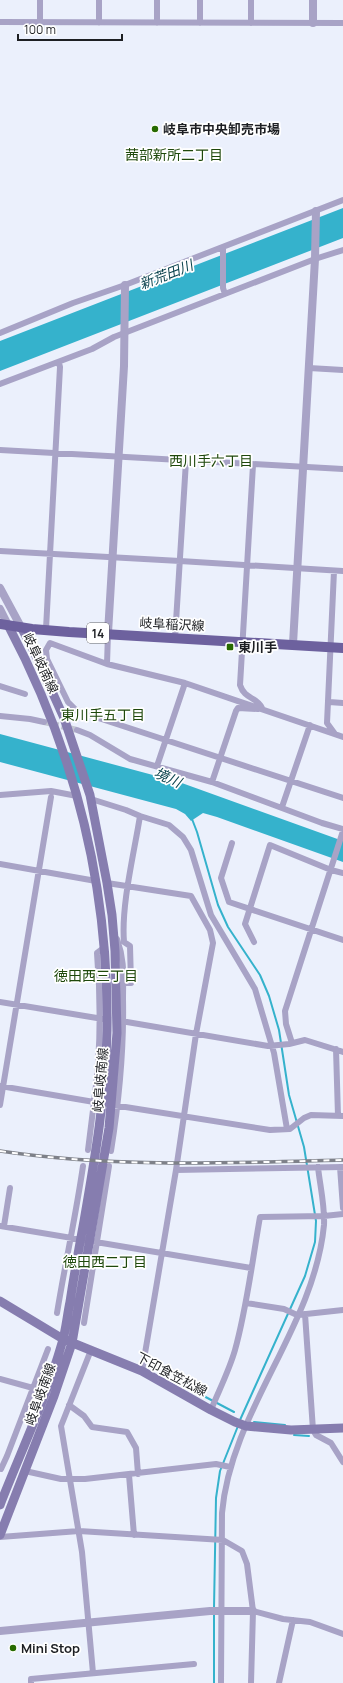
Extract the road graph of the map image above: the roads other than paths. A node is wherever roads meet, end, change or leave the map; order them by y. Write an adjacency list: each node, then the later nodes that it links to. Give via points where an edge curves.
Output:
1 (40, 0): 8 (street)
2 (99, 0): 9 (street)
3 (157, 0): 10 (street)
4 (200, 0): 11 (street)
5 (251, 0): 12 (street)
6 (313, 0): 13 (street)
7 (0, 22): 8 (street)
8 (40, 23): 9 (street)
9 (99, 23): 10 (street)
10 (157, 23): 11 (street)
11 (200, 23): 12 (street)
12 (251, 23): 13 (street)
13 (313, 23): 14 (street)
14 (343, 23)
15 (343, 200): 16 (street)
16 (316, 214): 17 (street); 19 (street)
17 (223, 250): 20 (street); 21 (street)
18 (343, 250): 19 (street)
19 (315, 257): 21 (street); 25 (street)
20 (125, 288): 22 (street); 23 (street, via 73,303)
21 (224, 291): 22 (street)
22 (125, 331): 24 (street, via 92,349); 30 (street)
23 (0, 333)
24 (58, 362): 27 (street); 29 (street, via 60,367)
25 (309, 368): 26 (street); 33 (street)
26 (343, 370)
27 (0, 384)
28 (0, 450): 29 (street)
29 (56, 452): 30 (street); 36 (street)
30 (118, 456): 31 (street); 37 (street)
31 (186, 461): 32 (street); 38 (street)
32 (253, 465): 33 (street); 39 (street)
33 (303, 467): 34 (street); 40 (street)
34 (343, 469)
35 (0, 552): 36 (street)
36 (51, 555): 37 (street); 47 (street)
37 (113, 558): 38 (street); 48 (street)
38 (180, 561): 39 (street); 49 (street)
39 (247, 566): 40 (street); 50 (street)
40 (297, 569): 41 (street); 51 (street)
41 (334, 571): 42 (street); 52 (street)
42 (343, 571)
43 (0, 588): 46 (street)
44 (0, 609): 45 (street)
45 (4, 624): 46 (main road, 岐阜稲沢線 / 14); 72 (main road, 岐阜岐南線, via 45,701)
46 (21, 627): 47 (main road, 岐阜稲沢線 / 14); 75 (main road, 岐阜岐南線, via 52,690)
47 (46, 629): 48 (main road, 岐阜稲沢線 / 14)
48 (108, 633): 49 (main road, 岐阜稲沢線 / 14); 54 (street)
49 (175, 638): 50 (main road, 岐阜稲沢線 / 14)
50 (243, 642): 51 (main road, 岐阜稲沢線 / 14); 60 (street, via 240,685 242,692)
51 (293, 644): 52 (main road, 岐阜稲沢線 / 14)
52 (331, 647): 53 (main road, 岐阜稲沢線 / 14); 58 (street)
53 (343, 648)
54 (107, 664): 55 (street); 67 (street, via 50,643 46,650 47,659 68,702 77,711)
55 (185, 683): 60 (street); 67 (street)
56 (0, 686): 57 (street)
57 (25, 694)
58 (329, 702): 59 (street); 65 (street, via 326,723)
59 (343, 703)
60 (262, 708): 63 (street); 68 (street, via 238,708)
61 (0, 716): 62 (street)
62 (44, 722)
63 (310, 725): 65 (street); 70 (street)
64 (77, 730): 69 (street, via 90,734 130,760)
65 (335, 734): 66 (street)
66 (343, 737)
67 (166, 740): 68 (street); 69 (street)
68 (220, 757): 70 (street); 71 (street)
69 (157, 766): 71 (street)
70 (291, 781): 76 (street); 77 (street)
71 (212, 782): 77 (street)
72 (76, 793): 73 (street, via 51,791); 85 (main road, 岐阜岐南線)
73 (0, 795)
74 (51, 797): 83 (street)
75 (91, 797): 78 (street); 86 (main road, 岐阜岐南線)
76 (343, 798)
77 (282, 807): 79 (street)
78 (140, 816): 87 (street); 101 (street, via 168,826 183,837 191,850 211,915 256,990)
79 (343, 831): 82 (street)
80 (232, 843): 88 (street, via 221,878 229,902)
81 (0, 864): 83 (street)
82 (331, 867): 84 (street); 88 (street, via 270,845); 90 (street)
83 (38, 871): 85 (street); 96 (street)
84 (343, 873)
85 (96, 881): 93 (main road, 岐阜岐南線)
86 (107, 883): 87 (street); 89 (main road, 岐阜岐南線)
87 (129, 886): 94 (street, via 124,942 130,946 131,982); 99 (street, via 191,896 210,930 213,943)
88 (249, 909): 90 (street); 92 (street, via 245,924)
89 (113, 929): 94 (street, via 123,960); 126 (main road, 岐阜岐南線, via 117,1033 109,1128)
90 (312, 930): 91 (street); 100 (street, via 286,1011)
91 (343, 940)
92 (254, 942)
93 (105, 947): 97 (street, via 97,953); 126 (main road, 岐阜岐南線, via 107,1032 100,1124)
94 (123, 983): 98 (street)
95 (0, 1002): 96 (street)
96 (16, 1005): 97 (street); 104 (street)
97 (102, 1018): 105 (street)
98 (122, 1022): 99 (street); 107 (street)
99 (196, 1034): 101 (street); 108 (street)
100 (290, 1044): 101 (street); 102 (street, via 305,1040)
101 (274, 1046): 110 (street)
102 (336, 1049): 103 (street); 109 (street)
103 (343, 1052)
104 (2, 1087): 105 (street); 106 (street)
105 (94, 1102): 107 (street); 111 (street)
106 (0, 1105)
107 (118, 1105): 108 (street); 112 (street)
108 (184, 1116): 110 (street, via 270,1130); 117 (street)
109 (340, 1116): 110 (street, via 311,1115)
110 (288, 1129)
111 (88, 1150)
112 (111, 1151)
113 (84, 1166): 123 (street)
114 (109, 1166): 124 (street)
115 (316, 1167): 116 (street); 117 (street); 121 (street)
116 (342, 1167): 119 (street)
117 (176, 1170): 125 (street)
118 (10, 1188): 122 (street)
119 (343, 1208)
120 (343, 1214): 121 (street)
121 (322, 1216): 127 (street, via 260,1217); 132 (street, via 318,1260 313,1278)
122 (2, 1226): 123 (street)
123 (70, 1237): 124 (street); 131 (street)
124 (98, 1242): 125 (street); 134 (street)
125 (162, 1253): 127 (street); 139 (street)
126 (80, 1267): 135 (main road, 岐阜岐南線); 136 (main road, 岐阜岐南線)
127 (251, 1268): 129 (street)
128 (0, 1301): 135 (main road, 下印食笠松線)
129 (246, 1303): 132 (street, via 284,1309); 143 (street, via 229,1370)
130 (343, 1310): 133 (street)
131 (57, 1313)
132 (296, 1314): 133 (street); 144 (street)
133 (305, 1314): 146 (street)
134 (84, 1323)
135 (63, 1339): 136 (main road, 下印食笠松線); 150 (main road, 岐阜岐南線, via 46,1392)
136 (72, 1344): 138 (main road, 下印食笠松線); 151 (main road, 岐阜岐南線)
137 (48, 1349): 141 (street)
138 (91, 1350): 139 (main road, 下印食笠松線); 142 (street)
139 (142, 1371): 143 (main road, 下印食笠松線)
140 (0, 1379): 141 (street)
141 (33, 1388): 149 (street)
142 (69, 1405): 152 (street, via 84,1416 92,1427 127,1432 136,1448); 154 (street, via 61,1426)
143 (210, 1410): 144 (main road, 下印食笠松線)
144 (241, 1424): 146 (main road, 下印食笠松線); 148 (street)
145 (343, 1428): 146 (main road, 下印食笠松線)
146 (313, 1430): 147 (street, via 331,1442)
147 (343, 1462)
148 (228, 1467): 152 (street, via 219,1465); 159 (street)
149 (0, 1469): 150 (street)
150 (14, 1470): 155 (main road, 岐阜岐南線)
151 (25, 1471): 154 (street); 158 (main road, 岐阜岐南線)
152 (138, 1474): 153 (street)
153 (129, 1475): 154 (street); 157 (street)
154 (70, 1480): 156 (street)
155 (0, 1505)
156 (80, 1531): 157 (street); 158 (street); 163 (street)
157 (134, 1534): 159 (street)
158 (0, 1536)
159 (221, 1540): 160 (street); 161 (street, via 242,1551 247,1564)
160 (221, 1611): 161 (street); 163 (street); 169 (street)
161 (253, 1611): 162 (street); 170 (street)
162 (293, 1620): 165 (street, via 310,1622); 171 (street)
163 (89, 1623): 164 (street); 167 (street)
164 (0, 1631)
165 (343, 1634)
166 (194, 1664): 167 (street)
167 (94, 1673): 168 (street, via 30,1679)
168 (31, 1683)
169 (221, 1683)
170 (251, 1683)
171 (279, 1683)

